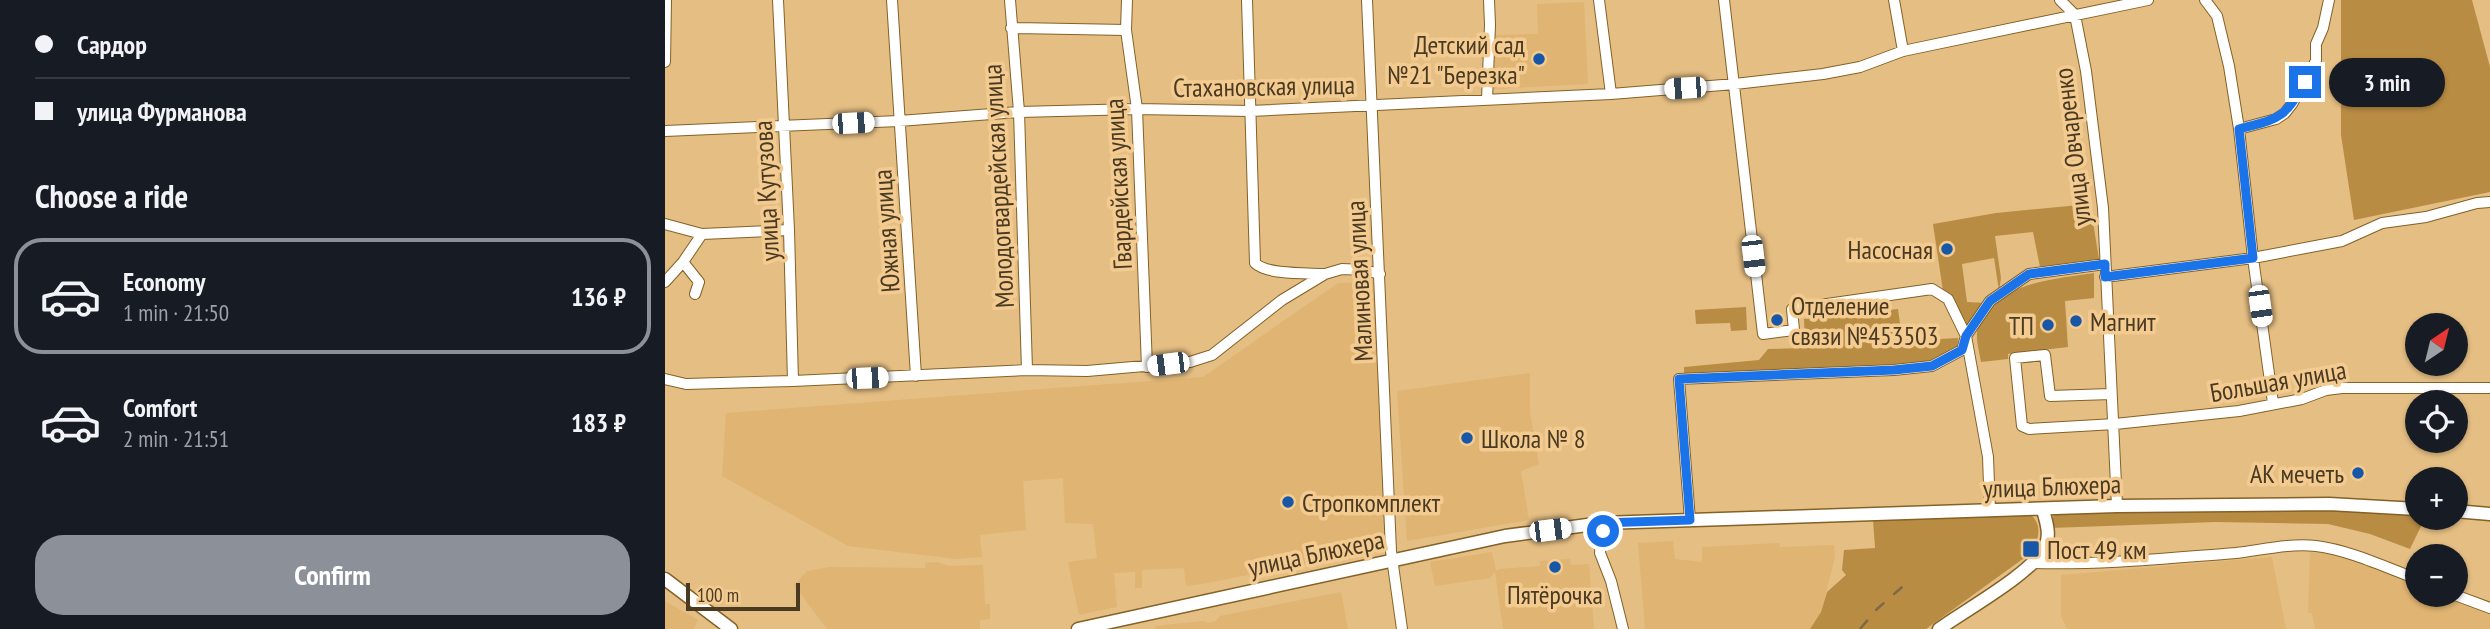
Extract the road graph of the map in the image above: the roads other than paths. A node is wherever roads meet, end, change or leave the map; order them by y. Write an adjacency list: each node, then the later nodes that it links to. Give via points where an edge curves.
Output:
1 (666, 0): 20 (street)
2 (778, 0): 29 (street, улица Кутузова)
3 (892, 0): 28 (street, Южная улица)
4 (1010, 0): 17 (street, Молодогвардейская улица)
5 (1127, 0): 18 (street, Гвардейская улица)
6 (1247, 0): 26 (street)
7 (1367, 0): 24 (street, Малиновая улица)
8 (1489, 0): 23 (street)
9 (1599, 0): 22 (street)
10 (1724, 0): 21 (street)
11 (1894, 0): 19 (street)
12 (2060, 0): 16 (street)
13 (2148, 0): 16 (street, Стахановская улица)
14 (2205, 0): 30 (street, via 2217,16)
15 (2329, 0): 30 (street, via 2316,44 2316,61 2292,104 2276,119)
16 (2075, 15): 19 (street, Стахановская улица); 38 (street, улица Овчаренко, via 2103,208)
17 (1011, 28): 18 (street); 27 (street, Молодогвардейская улица)
18 (1126, 30): 25 (street, Гвардейская улица)
19 (1903, 51): 21 (street, Стахановская улица, via 1860,67)
20 (665, 62)
21 (1735, 84): 22 (street, Стахановская улица); 44 (street, via 1763,334 1794,330 1793,309 1932,289 1948,299)
22 (1611, 94): 23 (street, Стахановская улица)
23 (1487, 99): 24 (street, Стахановская улица)
24 (1371, 105): 26 (street, Стахановская улица); 40 (street, Малиновая улица)
25 (1137, 109): 26 (street, Стахановская улица); 27 (street, Стахановская улица); 45 (street, Гвардейская улица)
26 (1251, 111): 39 (street, via 1255,263 1271,270)
27 (1019, 112): 28 (street, Стахановская улица); 46 (street, Молодогвардейская улица)
28 (899, 121): 29 (street, Стахановская улица); 47 (street, Южная улица)
29 (784, 127): 31 (street, Стахановская улица); 34 (street, улица Кутузова)
30 (2239, 129): 36 (street)
31 (665, 131)
32 (2490, 202): 36 (street, via 2382,223 2342,241)
33 (665, 225): 35 (street)
34 (789, 230): 35 (street); 49 (street, улица Кутузова)
35 (702, 234): 37 (street)
36 (2253, 258): 41 (street); 52 (street)
37 (683, 262): 42 (street); 43 (street, via 699,282)
38 (2105, 264): 41 (street, улица Овчаренко); 44 (street, via 2029,274 1990,301)
39 (1325, 274): 40 (street, via 1342,269); 45 (street, via 1282,300 1212,355)
40 (1380, 274): 62 (street, Малиновая улица)
41 (2105, 277): 51 (street, улица Овчаренко)
42 (665, 282)
43 (695, 294)
44 (1966, 336): 57 (street, via 1988,457); 60 (street, via 1962,350 1932,366 1679,379)
45 (1147, 367): 46 (street)
46 (1027, 370): 47 (street)
47 (916, 376): 49 (street)
48 (665, 379): 49 (street, via 687,384)
49 (793, 381)
50 (2490, 388): 52 (street, Большая улица, via 2342,388)
51 (2111, 394): 53 (street, улица Овчаренко); 53 (street, Большая улица, via 2050,396 2045,355 2015,358 2022,426)
52 (2273, 403): 53 (street, Большая улица)
53 (2115, 425): 54 (street, улица Овчаренко)
54 (2117, 506): 55 (main road, улица Блюхера, via 2329,504); 56 (main road, улица Блюхера)
55 (2405, 508)
56 (2043, 510): 57 (main road, улица Блюхера); 63 (main road, via 2047,538)
57 (1990, 511): 60 (main road, улица Блюхера)
58 (2468, 512): 59 (main road)
59 (2490, 514)
60 (1690, 520): 61 (main road, улица Блюхера)
61 (1602, 523): 62 (main road, улица Блюхера, via 1504,536); 71 (street, via 1599,552)
62 (1392, 560): 69 (main road, улица Блюхера); 70 (street, Малиновая улица)
63 (2033, 563): 64 (street, via 2162,558 2295,545 2337,551); 72 (main road)
64 (2405, 575)
65 (665, 579): 68 (main road)
66 (2468, 600): 67 (street)
67 (2490, 608)
68 (731, 629)
69 (1078, 629)
70 (1402, 629)
71 (1623, 629)
72 (1939, 629)

